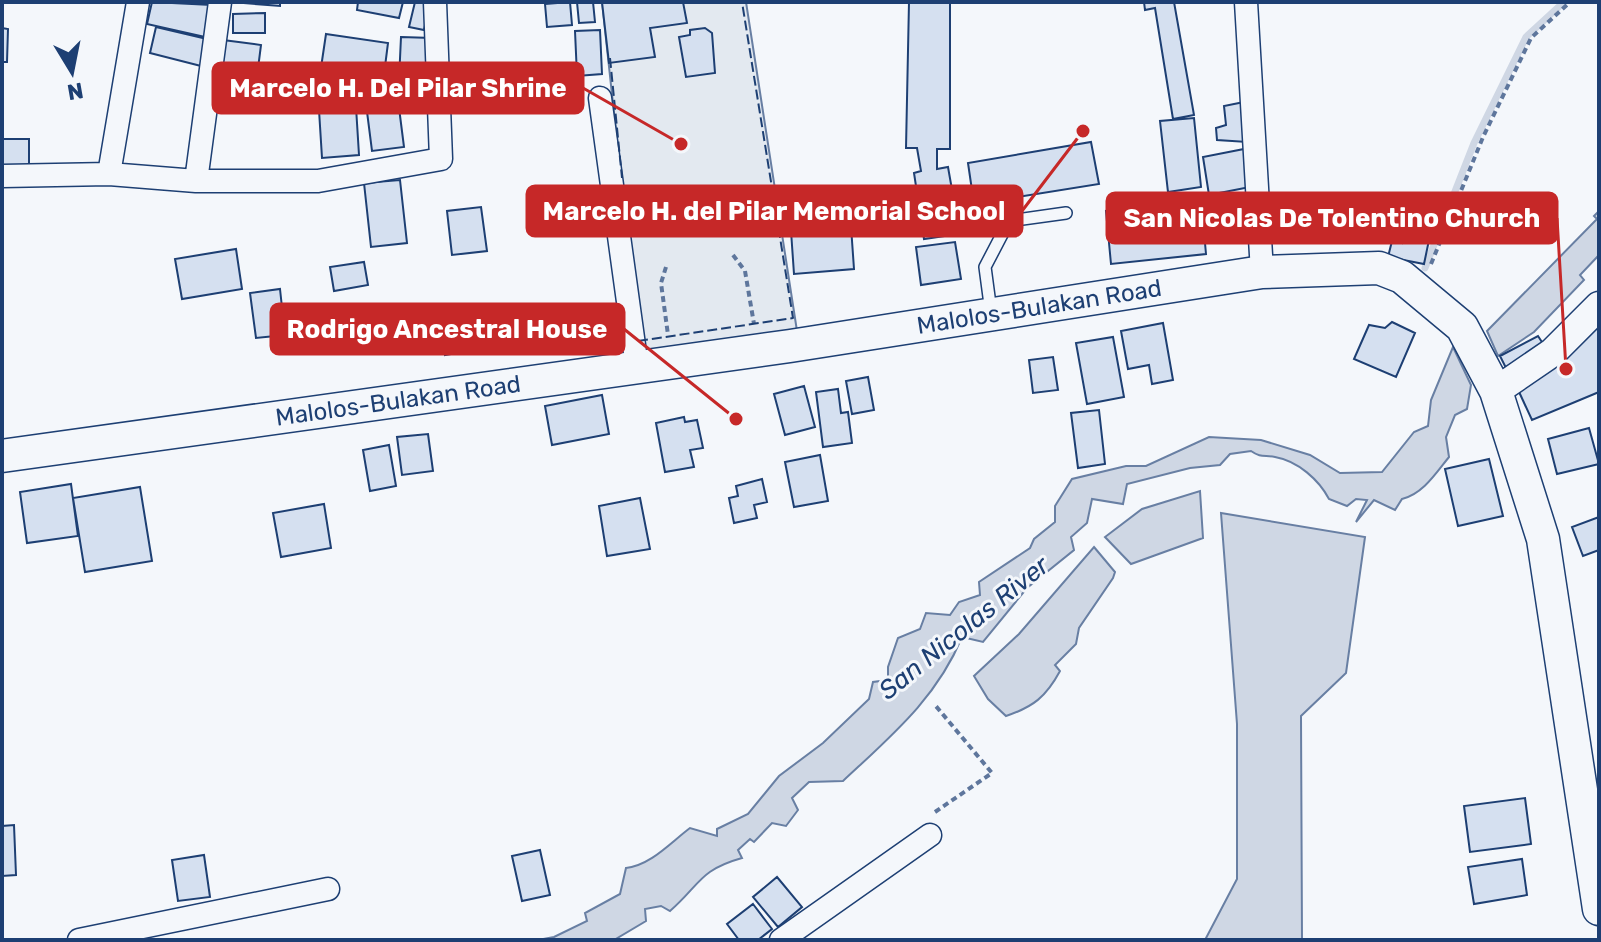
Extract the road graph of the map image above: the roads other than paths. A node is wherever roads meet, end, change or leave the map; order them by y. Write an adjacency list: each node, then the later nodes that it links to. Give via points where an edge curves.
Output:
1 (138, 2): 6 (street)
2 (220, 2): 8 (street)
3 (435, 2): 8 (street, via 441,159 318,181)
4 (1246, 2): 10 (street)
5 (600, 98): 13 (street)
6 (109, 174): 7 (street); 8 (street)
7 (2, 176)
8 (196, 181)
9 (1066, 213): 12 (lane, via 1009,221 985,267)
10 (1262, 272): 12 (main road, Malolos-Bulakan Road); 14 (main road, Malolos-Bulakan Road, via 1379,268 1402,277 1462,327)
11 (1599, 306): 14 (street, via 1553,352)
12 (991, 314): 13 (main road, Malolos-Bulakan Road)
13 (637, 367): 15 (main road, Malolos-Bulakan Road)
14 (1493, 382): 18 (main road, Malolos-Bulakan Road, via 1543,539)
15 (2, 456)
16 (930, 835): 19 (street)
17 (328, 889): 20 (street)
18 (1599, 909)
19 (783, 939)
20 (79, 940)

